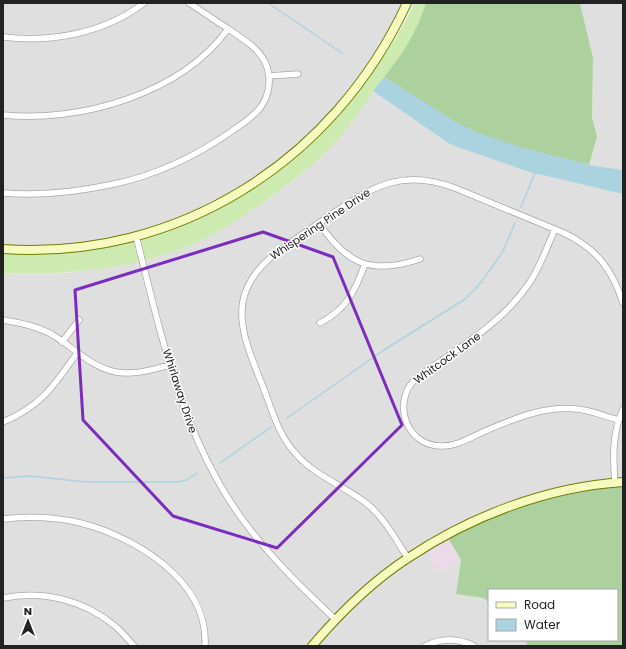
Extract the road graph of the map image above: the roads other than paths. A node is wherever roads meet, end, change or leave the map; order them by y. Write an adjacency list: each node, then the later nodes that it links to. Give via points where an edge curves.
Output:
1 (144, 3): 5 (street, via 106,24 76,34 42,39)
2 (189, 3): 4 (street)
3 (407, 3): 12 (street, via 370,70 341,107 302,147 266,176 233,196 188,219)
4 (228, 29): 7 (street, via 258,51); 8 (street, via 212,48 185,69 153,88 121,101 64,115)
5 (3, 37)
6 (298, 74): 7 (street)
7 (269, 76): 9 (street, via 266,97 256,112 222,138 179,162 135,178 87,189 48,194)
8 (3, 115)
9 (3, 193)
10 (319, 223): 11 (street, Whispering Pine Drive, via 371,190 389,183 415,180 448,185); 15 (street, via 340,249); 28 (street, Whispering Pine Drive, via 264,262 255,272 248,284 242,308 245,339 277,424 292,450 312,469 358,497 377,513)
11 (555, 229): 16 (street, Whispering Pine Drive, via 582,242 601,259 617,285); 24 (street, Whitcock Lane, via 536,272 511,306 485,330 412,383 404,400 405,421 418,438 440,446 457,443 524,415 548,409 582,410)
12 (136, 236): 13 (street, via 70,248); 22 (street, Whirlaway Drive)
13 (3, 249)
14 (420, 259): 15 (street, via 395,266)
15 (365, 264): 19 (street, via 356,289 348,301)
16 (623, 303)
17 (3, 320): 20 (street, via 38,328)
18 (80, 320): 20 (street)
19 (320, 323)
20 (62, 342): 21 (street)
21 (77, 353): 22 (street, via 101,367 116,372 136,373); 25 (street, via 43,398 24,412)
22 (170, 365): 30 (street, Whirlaway Drive, via 194,436 233,505 273,557)
23 (623, 409): 24 (street)
24 (619, 420): 26 (street, via 613,450)
25 (3, 422)
26 (619, 482): 28 (street, via 554,494 508,508 459,529)
27 (3, 519): 32 (street, via 37,517 71,521 104,530 138,547 169,570 193,596 203,619)
28 (408, 558): 30 (street)
29 (3, 598): 31 (street, via 27,595 61,598 92,610 120,630)
30 (335, 619): 33 (street)
31 (134, 646)
32 (205, 646)
33 (312, 646)
34 (425, 646): 35 (street, via 448,639)
35 (474, 646)

